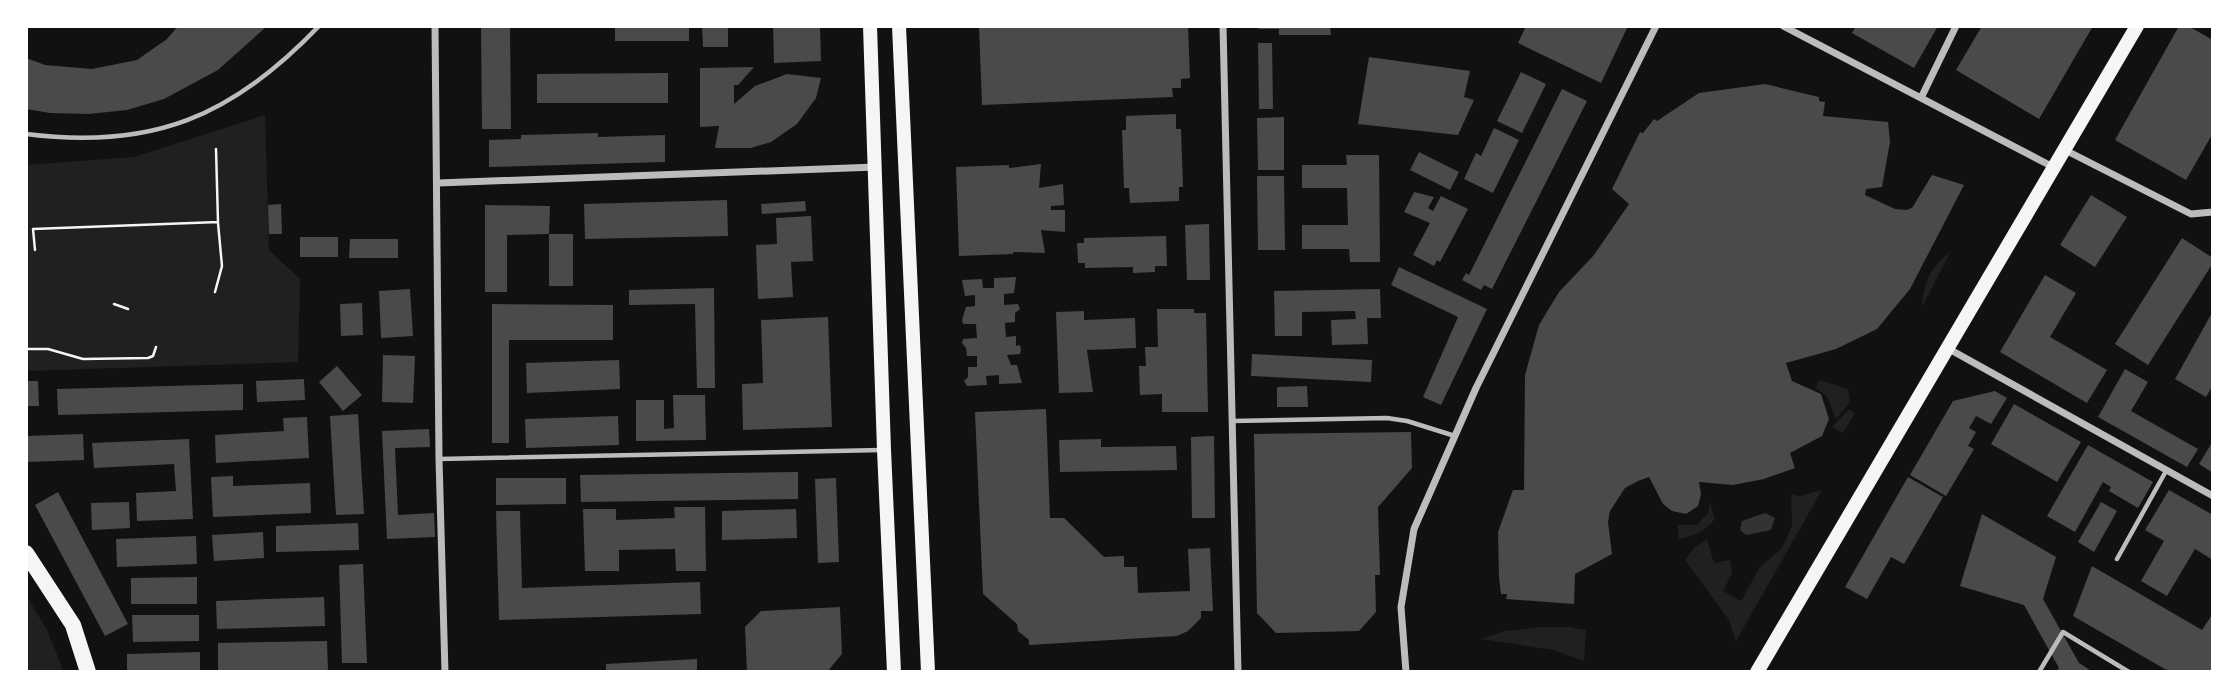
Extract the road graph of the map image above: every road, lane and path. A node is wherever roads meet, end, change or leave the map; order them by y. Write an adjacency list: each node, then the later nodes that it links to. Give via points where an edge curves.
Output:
1 (319, 26): 11 (lane, via 281,66 253,86 182,123 127,136 69,139)
2 (435, 26): 16 (street)
3 (870, 26): 14 (main road)
4 (900, 26): 37 (main road)
5 (1223, 26): 26 (street)
6 (1656, 26): 27 (street)
7 (1783, 26): 10 (street)
8 (1956, 26): 10 (street)
9 (2137, 26): 13 (main road)
10 (1920, 98): 15 (street)
11 (26, 134)
12 (216, 149): 18 (path)
13 (2065, 150): 15 (main road); 17 (street, via 2191,214)
14 (877, 167): 16 (street); 28 (main road)
15 (2055, 168): 25 (main road)
16 (438, 183): 29 (street)
17 (2213, 212)
18 (218, 222): 19 (path, via 33,229); 20 (path, via 222,267)
19 (35, 250)
20 (215, 292)
21 (114, 304): 22 (path)
22 (128, 309)
23 (156, 347): 24 (path, via 148,358 83,359 48,349)
24 (26, 349)
25 (1949, 349): 30 (street); 40 (main road)
26 (1232, 421): 27 (lane, via 1387,418); 38 (street)
27 (1455, 436): 39 (street, via 1414,529 1401,607)
28 (884, 450): 29 (lane); 36 (main road)
29 (439, 459): 35 (street)
30 (2167, 470): 31 (street); 33 (lane)
31 (2213, 496)
32 (26, 553): 34 (main road, via 73,625)
33 (2117, 559)
34 (88, 672)
35 (445, 672)
36 (894, 672)
37 (928, 672)
38 (1238, 672)
39 (1406, 672)
40 (1757, 672)
41 (2039, 672): 42 (lane, via 2063,632)
42 (2129, 672)

